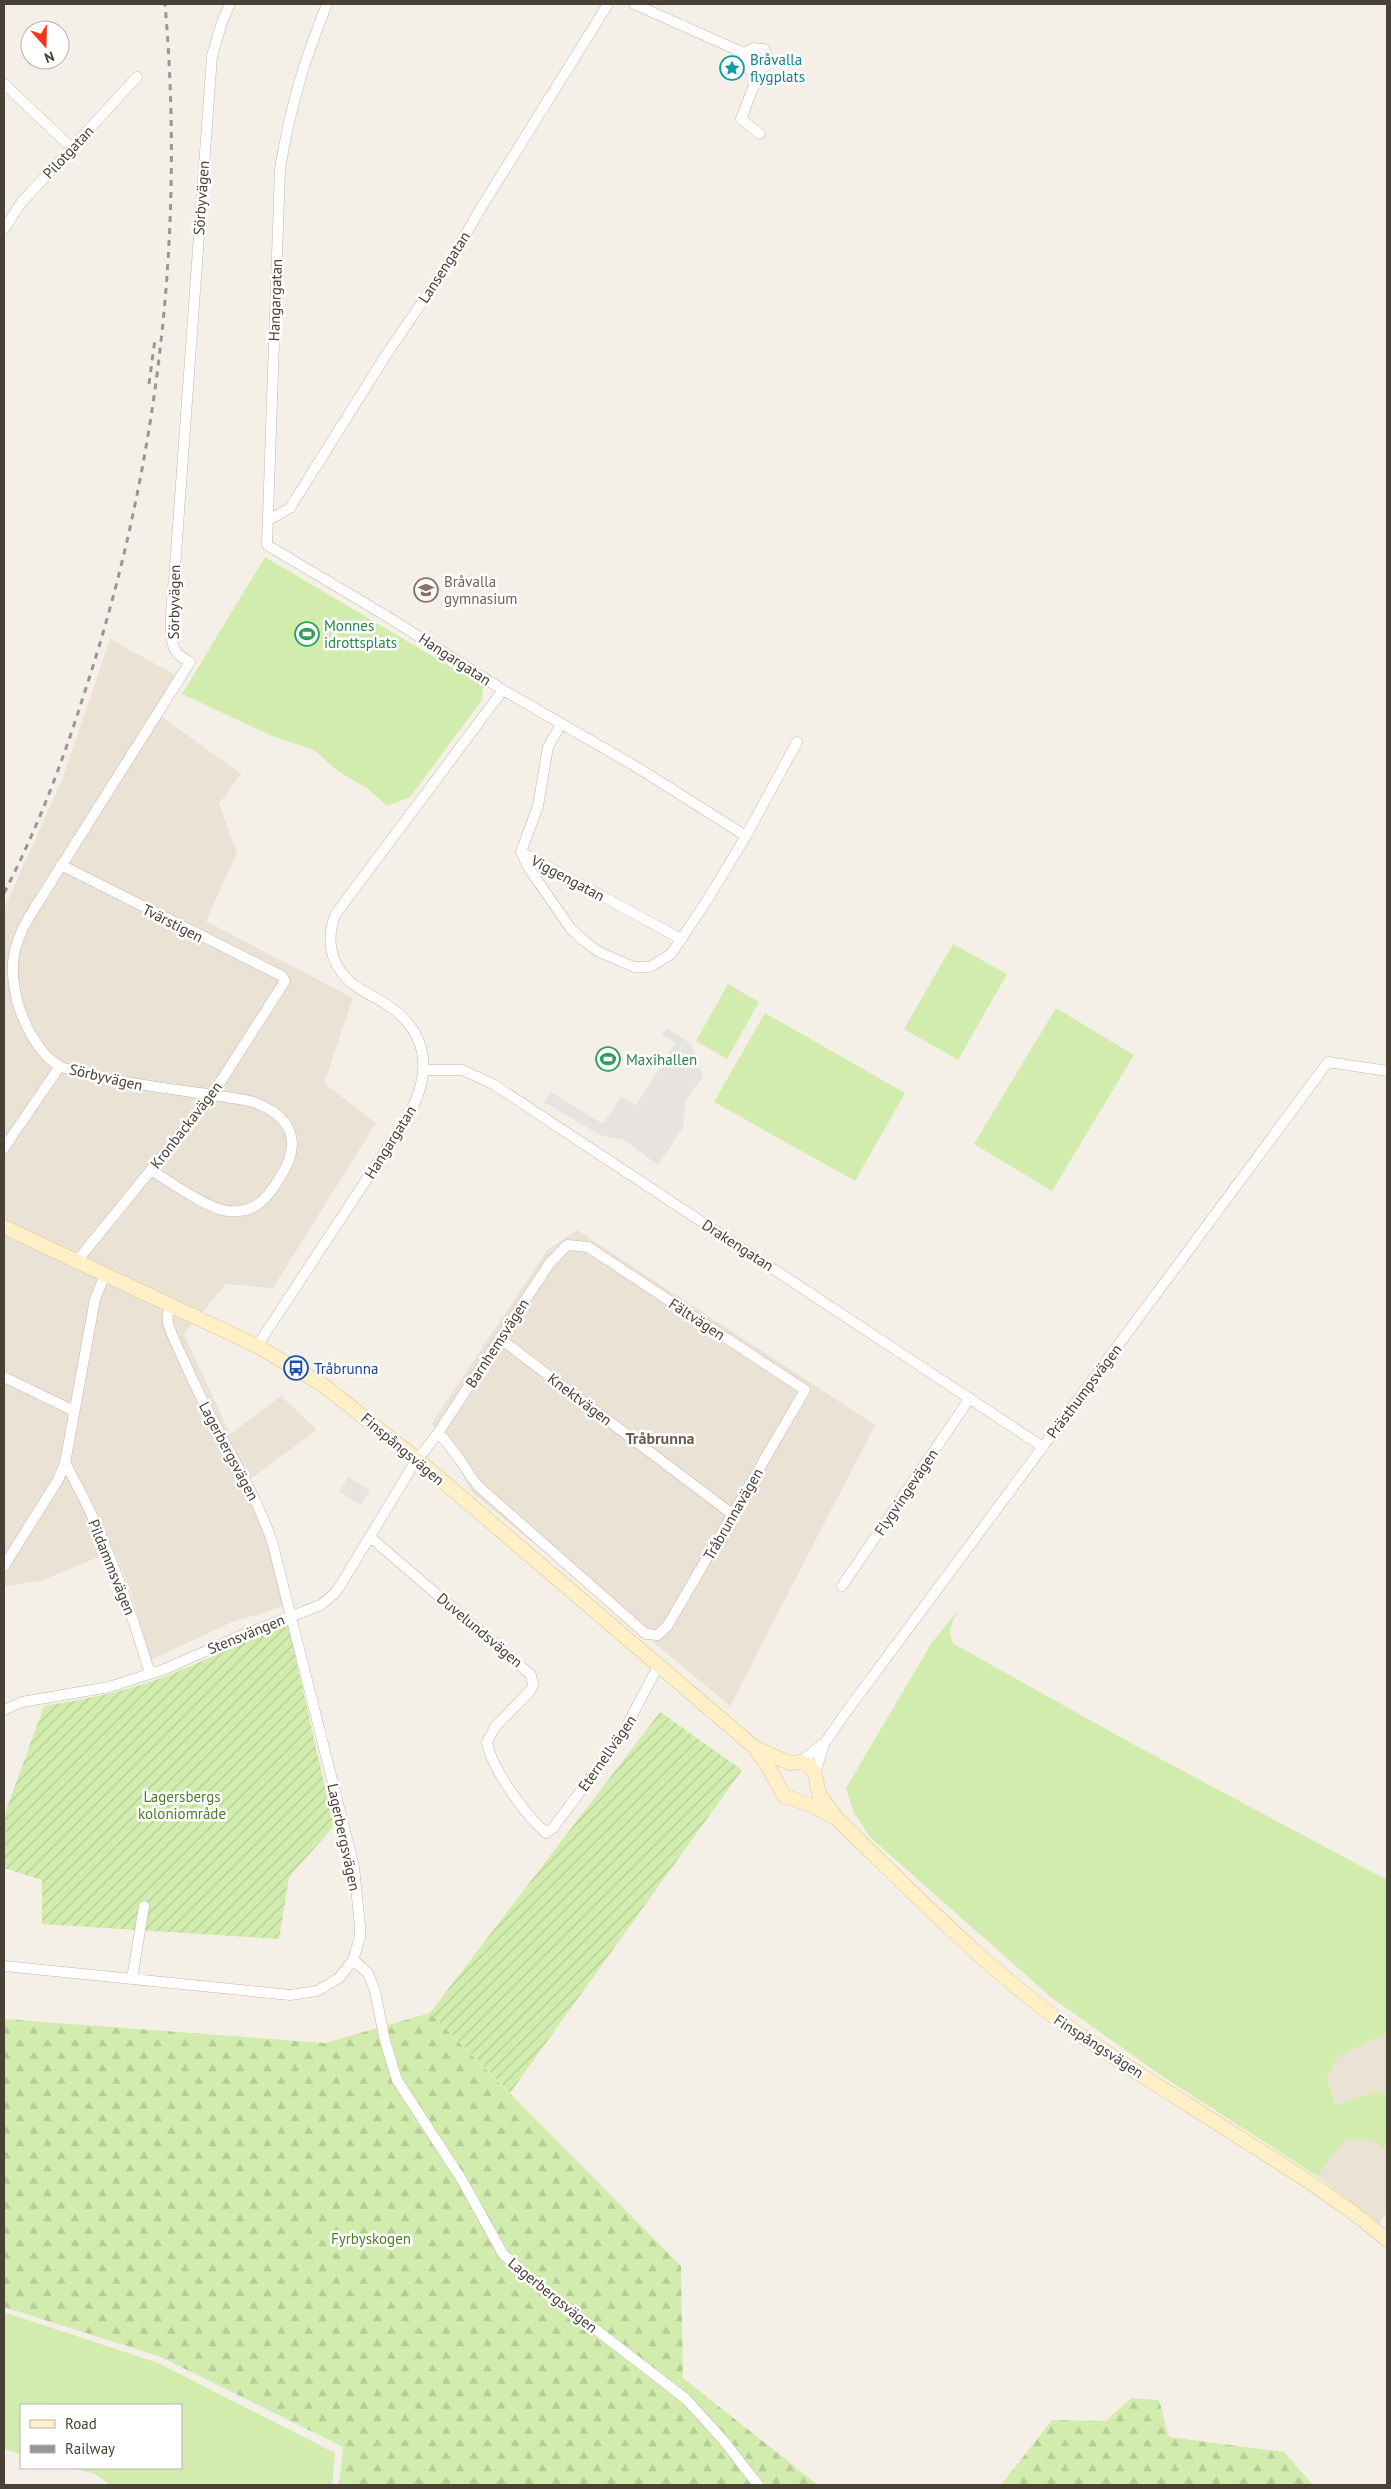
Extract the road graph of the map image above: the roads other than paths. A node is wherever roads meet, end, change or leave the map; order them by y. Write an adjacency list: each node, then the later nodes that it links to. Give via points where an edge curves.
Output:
1 (230, 4): 18 (street, Sörbyvägen, via 212,56 174,567 173,646 190,662 78,842)
2 (328, 4): 12 (street, Hangargatan, via 308,49 289,115 280,169)
3 (608, 4): 12 (street, Lansengatan, via 453,257 386,355 290,508)
4 (634, 4): 5 (street)
5 (744, 52): 6 (street, via 743,60); 6 (street, via 753,48 764,49 768,58 766,66)
6 (754, 74): 9 (street, via 758,75 741,118)
7 (137, 77): 10 (street, Pilotgatan)
8 (4, 84): 10 (street)
9 (760, 134)
10 (72, 148): 11 (street, Pilotgatan, via 21,203)
11 (4, 229)
12 (268, 520): 13 (street, Hangargatan, via 267,545)
13 (503, 690): 14 (street); 22 (street, Hangargatan, via 343,902 331,929 333,958 342,974 406,1020 418,1039)
14 (562, 724): 16 (street); 17 (street, Viggengatan, via 548,748 538,806)
15 (797, 742): 16 (street)
16 (746, 836): 19 (street)
17 (521, 852): 19 (street, Viggengatan); 19 (street, via 571,929 599,952 634,967 650,968 671,954)
18 (60, 865): 20 (street, Tvärstigen); 21 (street, Sörbyvägen, via 21,930 12,955 12,969 24,1019 47,1056)
19 (681, 939)
20 (285, 980): 24 (street, Kronbackavägen)
21 (60, 1066): 24 (street, Sörbyvägen, via 144,1087); 25 (street)
22 (424, 1070): 33 (street, Hangargatan, via 418,1098 405,1121); 36 (street, Drakengatan, via 462,1070 493,1084)
23 (1387, 1071): 39 (street, Prästhumpsvägen, via 1328,1062)
24 (212, 1095): 26 (street, Kronbackavägen); 26 (street, via 264,1106 283,1120 289,1129 293,1150 291,1159 268,1198 245,1210 220,1210)
25 (4, 1148)
26 (151, 1170): 29 (street, Kronbackavägen)
27 (4, 1228): 29 (main road, Finspångsvägen)
28 (588, 1247): 32 (street, Barnhemsvägen, via 567,1245 549,1264); 35 (street, Fältvägen)
29 (76, 1262): 30 (main road, Finspångsvägen)
30 (105, 1274): 31 (main road, Finspångsvägen); 37 (street, via 95,1300)
31 (172, 1305): 33 (main road, Finspångsvägen); 46 (street, Lagerbergsvägen, via 167,1316 171,1331 197,1392 258,1504 272,1541)
32 (500, 1338): 38 (street, Barnhemsvägen); 42 (street, Knektvägen)
33 (257, 1346): 40 (main road, Finspångsvägen, via 323,1385)
34 (4, 1377): 37 (street)
35 (805, 1390): 42 (street, Tråbrunnavägen)
36 (970, 1398): 39 (street, Drakengatan); 45 (street, Flygvingevägen)
37 (74, 1411): 41 (street)
38 (438, 1433): 40 (street, Barnhemsvägen); 42 (street, Tråbrunnavägen, via 452,1446 463,1468 478,1486 646,1634 658,1635 668,1625)
39 (1043, 1447): 50 (street, Prästhumpsvägen)
40 (418, 1460): 43 (street, Stensvängen); 47 (main road, Finspångsvägen)
41 (66, 1463): 44 (street); 48 (street, Pildammsvägen, via 122,1585)
42 (732, 1514)
43 (370, 1537): 46 (street, Stensvängen, via 335,1593 321,1604); 57 (street, Duvelundsvägen, via 531,1675 533,1685 530,1691 495,1727 487,1742 491,1755 521,1805)
44 (4, 1566)
45 (842, 1586)
46 (292, 1616): 48 (street, Stensvängen); 59 (street, Lagerbergsvägen, via 354,1867 360,1937)
47 (658, 1666): 51 (main road, Finspångsvägen); 57 (street, Eternellvägen, via 621,1737)
48 (150, 1674): 49 (street, Stensvängen, via 109,1687 22,1702)
49 (4, 1710)
50 (824, 1744): 52 (street, Prästhumpsvägen); 53 (street, Prästhumpsvägen)
51 (753, 1746): 52 (main road, Finspångsvägen); 54 (main road, Finspångsvägen)
52 (795, 1762): 53 (main road, Finspångsvägen, via 809,1766); 54 (main road, via 782,1768)
53 (815, 1779): 55 (main road, via 812,1793); 56 (main road, Finspångsvägen, via 821,1797)
54 (777, 1782): 55 (main road, Finspångsvägen, via 784,1796)
55 (798, 1800): 56 (main road, Finspångsvägen)
56 (836, 1819): 62 (main road, Finspångsvägen, via 986,1961 1032,2000 1291,2170)
57 (546, 1834)
58 (144, 1906): 61 (street)
59 (353, 1960): 61 (street, via 339,1978 306,1994 276,1994); 63 (street, Lagerbergsvägen, via 371,1980 397,2080 462,2180 503,2254 538,2285 686,2399)
60 (4, 1966): 61 (street)
61 (132, 1979)
62 (1387, 2240)
63 (758, 2485)

